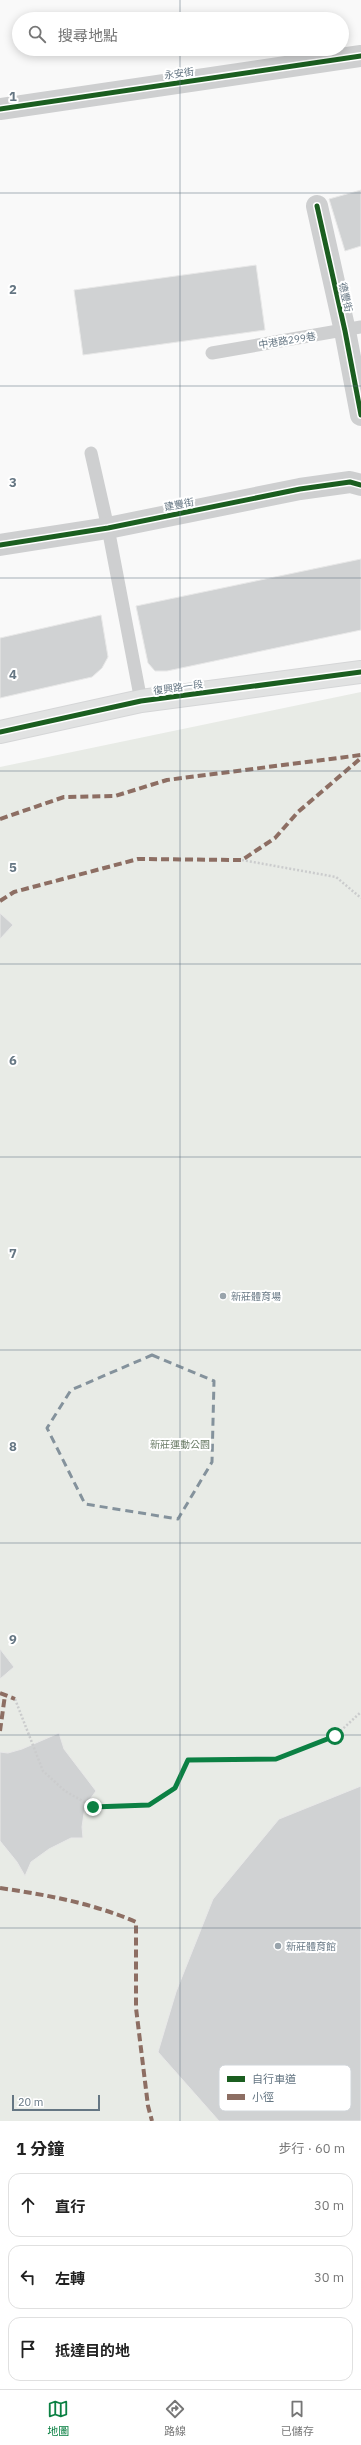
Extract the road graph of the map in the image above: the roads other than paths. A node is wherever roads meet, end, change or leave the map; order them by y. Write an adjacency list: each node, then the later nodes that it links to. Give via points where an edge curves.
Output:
1 (361, 56): 2 (street, 永安街)
2 (0, 109)
3 (317, 206): 4 (street, 德豐街)
4 (353, 329): 5 (lane, 中港路299巷); 6 (street, 德豐街)
5 (212, 353)
6 (361, 415)
7 (91, 453): 9 (lane)
8 (361, 485): 9 (street, 建豐街, via 350,482 300,489)
9 (108, 528): 10 (street, 建豐街); 12 (lane)
10 (0, 545)
11 (361, 672): 12 (street, 復興路一段)
12 (141, 701): 13 (street, 復興路一段)
13 (0, 732)

